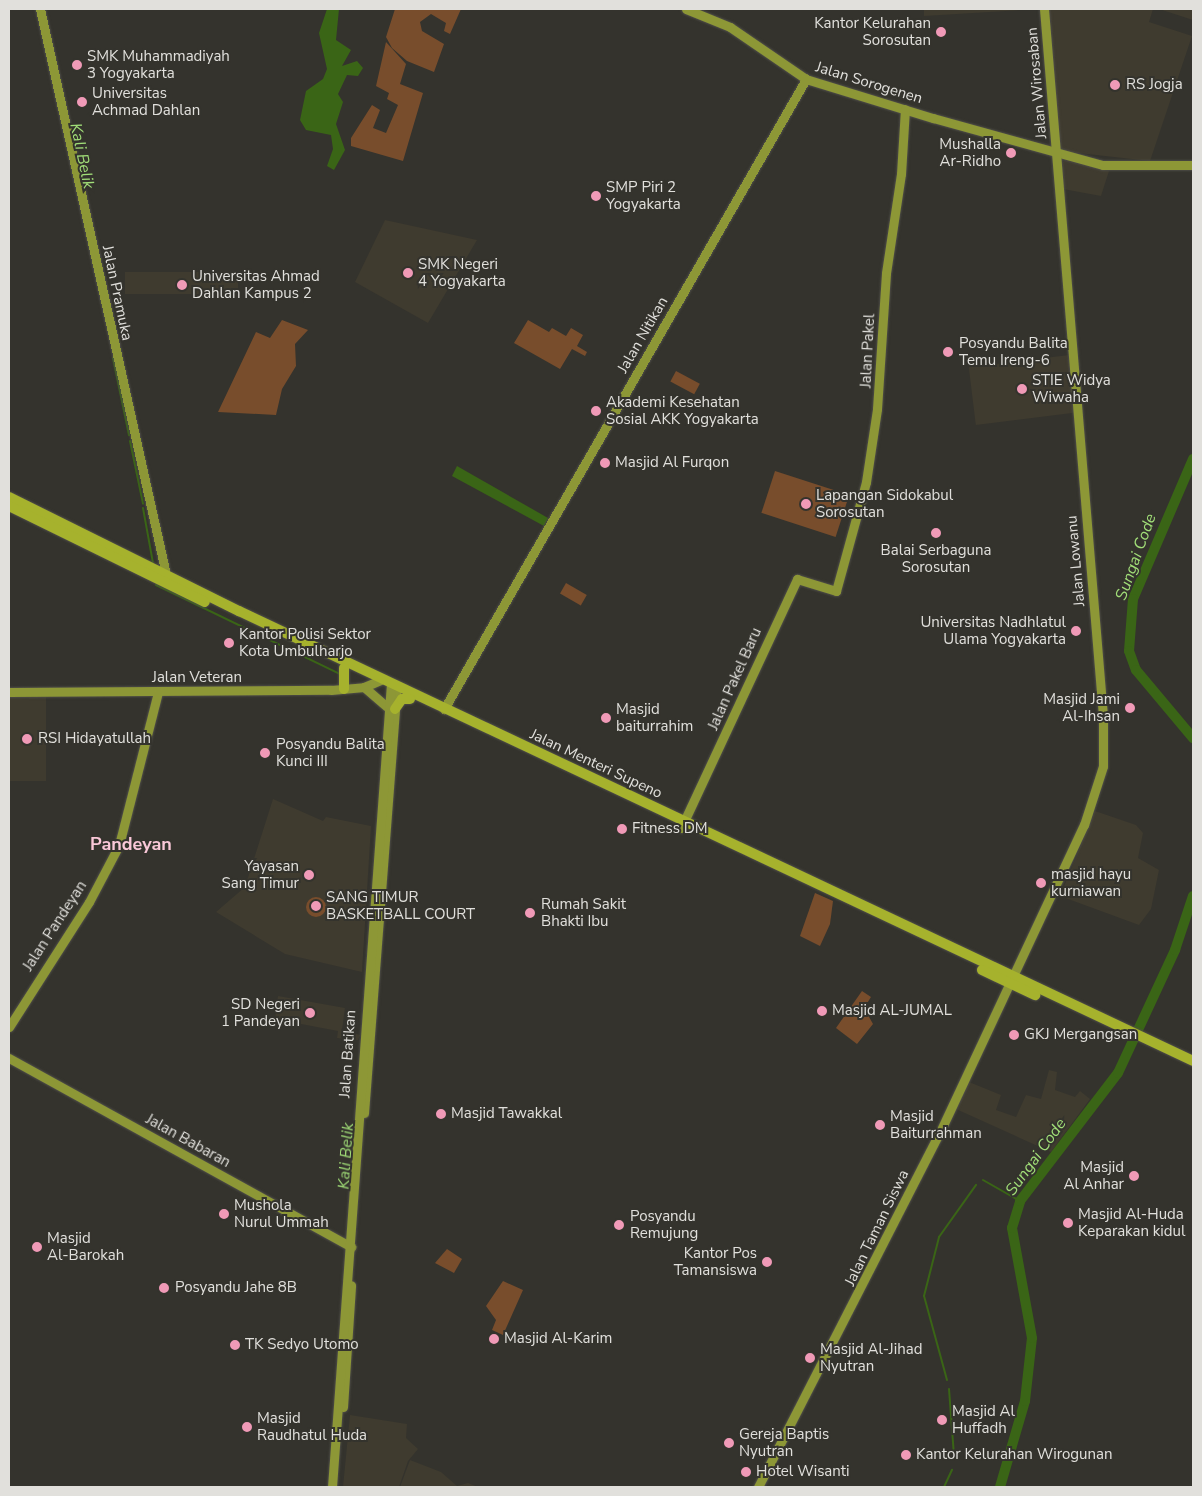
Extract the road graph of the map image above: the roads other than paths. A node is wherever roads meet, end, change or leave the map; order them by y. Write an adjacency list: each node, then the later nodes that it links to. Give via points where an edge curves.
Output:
1 (40, 9): 10 (main road, Jalan Pramuka)
2 (686, 9): 4 (main road, Jalan Sorogenen, via 730,27)
3 (1044, 9): 6 (main road, Jalan Wirosaban)
4 (806, 78): 5 (main road, Jalan Sorogenen); 21 (main road, Jalan Nitikan)
5 (905, 109): 6 (main road, Jalan Sorogenen); 11 (main road, Jalan Pakel, via 901,174 886,273 877,410 866,482)
6 (1056, 155): 7 (main road, Jalan Sorogenen, via 1111,166); 23 (main road, Jalan Lowanu, via 1104,755 1084,824)
7 (1193, 165)
8 (9, 497): 10 (main road)
9 (9, 506): 10 (main road)
10 (167, 580): 12 (main road, Jalan Menteri Supeno)
11 (836, 591): 22 (main road, Jalan Pakel Baru, via 798,578)
12 (238, 614): 13 (main road, Jalan Menteri Supeno); 14 (main road, Jalan Menteri Supeno)
13 (344, 668): 14 (main road, Jalan Menteri Supeno); 16 (main road)
14 (389, 686): 15 (main road, Jalan Veteran); 19 (main road, Jalan Menteri Supeno); 20 (main road, Jalan Batikan); 21 (main road, Jalan Menteri Supeno)
15 (364, 687): 16 (main road, Jalan Veteran); 20 (main road)
16 (344, 689): 18 (main road, Jalan Veteran)
17 (9, 692): 18 (main road, Jalan Veteran)
18 (158, 692): 24 (main road, Jalan Pandeyan, via 119,845 75,926)
19 (410, 700): 20 (main road); 22 (main road, Jalan Menteri Supeno)
20 (391, 708): 28 (main road, Jalan Batikan)
21 (444, 709): 22 (main road, Jalan Menteri Supeno)
22 (683, 825): 23 (main road, Jalan Menteri Supeno)
23 (1011, 980): 26 (main road, Jalan Menteri Supeno); 32 (main road, Jalan Taman Siswa, via 894,1226)
24 (9, 1027)
25 (9, 1058): 28 (main road, Jalan Babaran)
26 (1187, 1060): 27 (main road, Jalan Menteri Supeno)
27 (1193, 1067)
28 (351, 1247): 29 (main road, Jalan Batikan)
29 (346, 1318): 30 (main road, Jalan Batikan); 31 (main road, Jalan Batikan)
30 (332, 1487)
31 (338, 1487)
32 (758, 1487)

